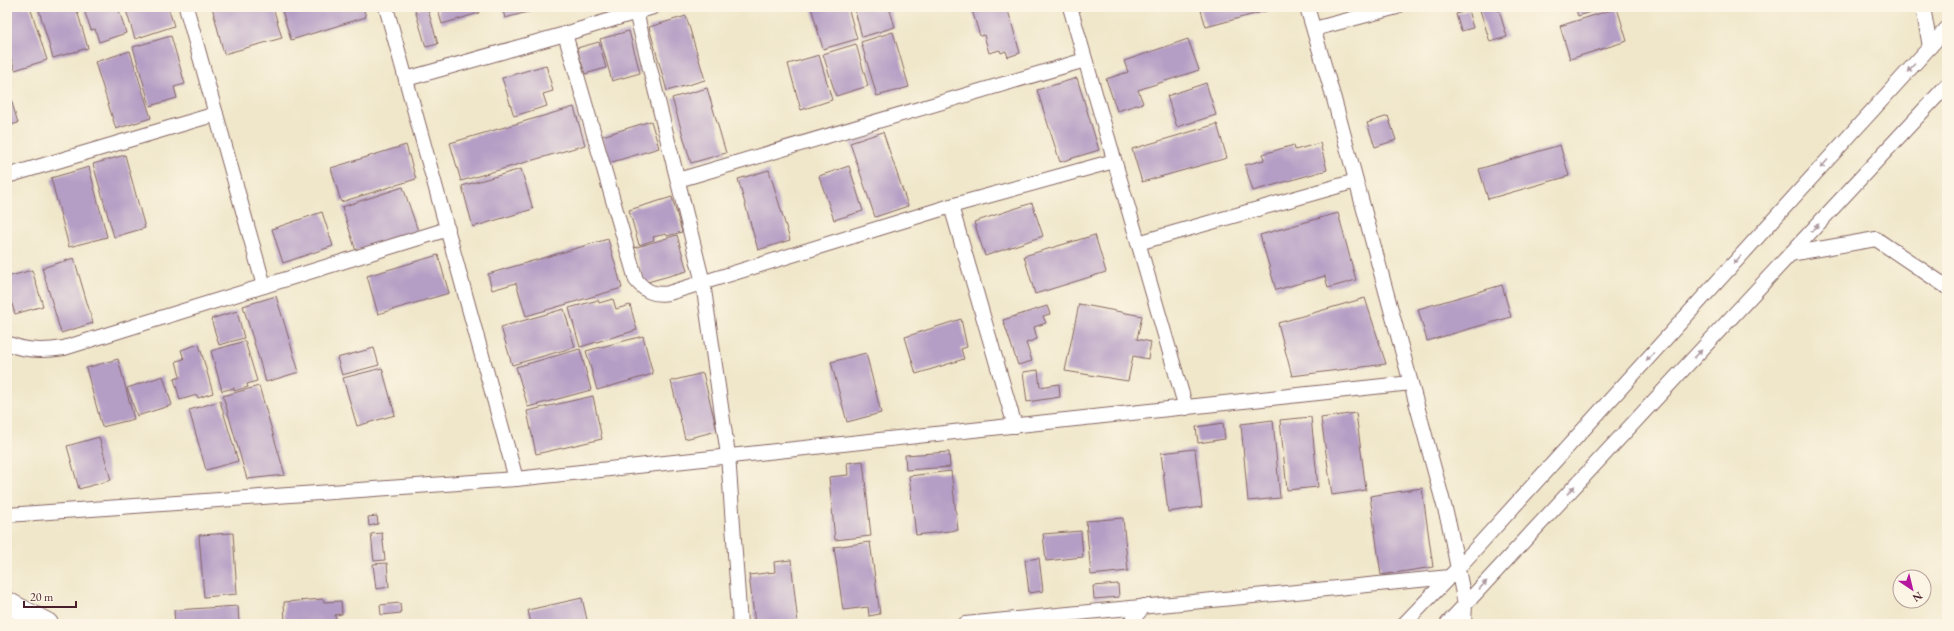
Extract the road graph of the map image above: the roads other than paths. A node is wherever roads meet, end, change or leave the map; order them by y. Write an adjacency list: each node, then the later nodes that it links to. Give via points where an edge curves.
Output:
1 (186, 7): 16 (street)
2 (386, 7): 14 (street)
3 (653, 7): 8 (street)
4 (1070, 7): 13 (street)
5 (1307, 7): 10 (street)
6 (1396, 7): 10 (street)
7 (1923, 7): 12 (street)
8 (636, 12): 11 (street); 19 (street)
9 (1947, 28): 12 (street)
10 (1314, 29): 20 (street)
11 (565, 34): 14 (street); 25 (street, via 636,280 648,291 661,294)
12 (1930, 47): 35 (street, one-way to 35)
13 (1085, 60): 17 (street); 19 (street)
14 (406, 79): 22 (street)
15 (1947, 85): 24 (street, one-way to 15)
16 (216, 114): 18 (street); 26 (street)
17 (1114, 161): 21 (street); 23 (street)
18 (7, 176)
19 (678, 180): 25 (street)
20 (1356, 181): 23 (street); 29 (street)
21 (951, 206): 25 (street); 31 (street)
22 (448, 230): 26 (street); 33 (street)
23 (1138, 243): 30 (street)
24 (1790, 254): 27 (street, via 1876,239); 37 (street, one-way to 24)
25 (703, 283): 32 (street)
26 (264, 286): 28 (street, via 64,348 39,351)
27 (1947, 287)
28 (7, 343)
29 (1411, 383): 30 (street); 35 (street, via 1449,524)
30 (1186, 408): 31 (street)
31 (1015, 426): 32 (street)
32 (728, 455): 33 (street); 40 (street)
33 (516, 479): 34 (street)
34 (7, 515)
35 (1454, 572): 37 (street); 38 (street); 43 (street)
36 (7, 602): 39 (main road)
37 (1465, 604): 44 (street); 45 (street)
38 (1144, 606): 41 (street); 42 (street)
39 (47, 624)
40 (740, 624)
41 (965, 624)
42 (1129, 624)
43 (1404, 624)
44 (1447, 624)
45 (1464, 624)

